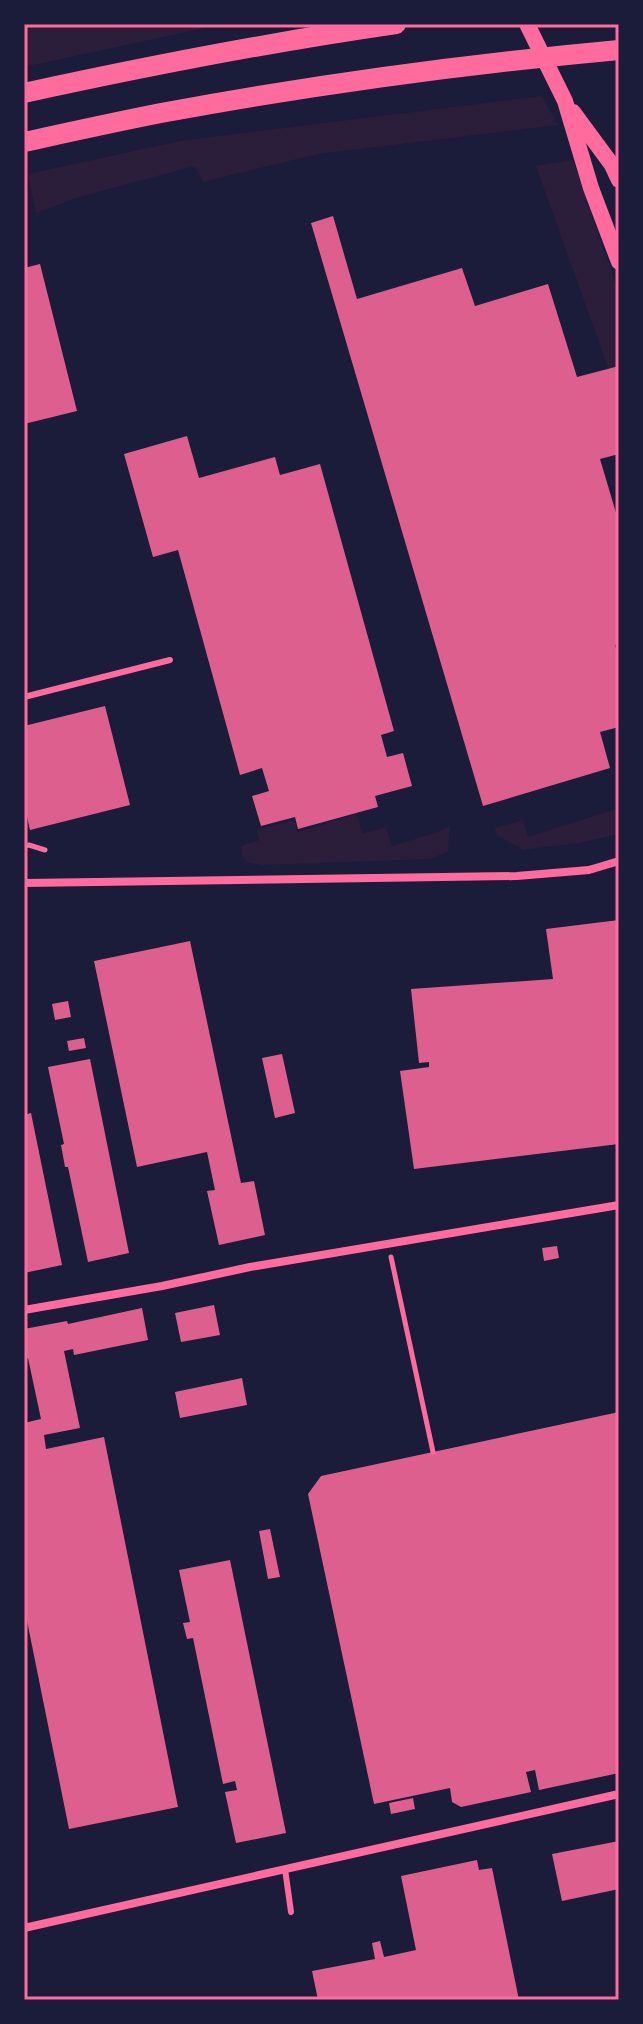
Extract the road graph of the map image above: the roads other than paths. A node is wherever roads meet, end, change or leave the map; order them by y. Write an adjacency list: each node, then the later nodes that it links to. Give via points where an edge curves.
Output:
1 (396, 24): 4 (highway, via 290,39)
2 (527, 24): 5 (main road)
3 (619, 50): 6 (highway, via 301,89)
4 (24, 93)
5 (565, 101): 7 (main road); 8 (main road)
6 (24, 142)
7 (619, 180)
8 (619, 262)
9 (170, 660): 10 (lane)
10 (24, 697)
11 (619, 861): 12 (street, via 589,870 517,876)
12 (24, 883)
13 (619, 1205): 14 (street)
14 (24, 1310)
15 (619, 1794): 16 (street)
16 (285, 1869): 17 (lane); 18 (street)
17 (291, 1912)
18 (24, 1928)

